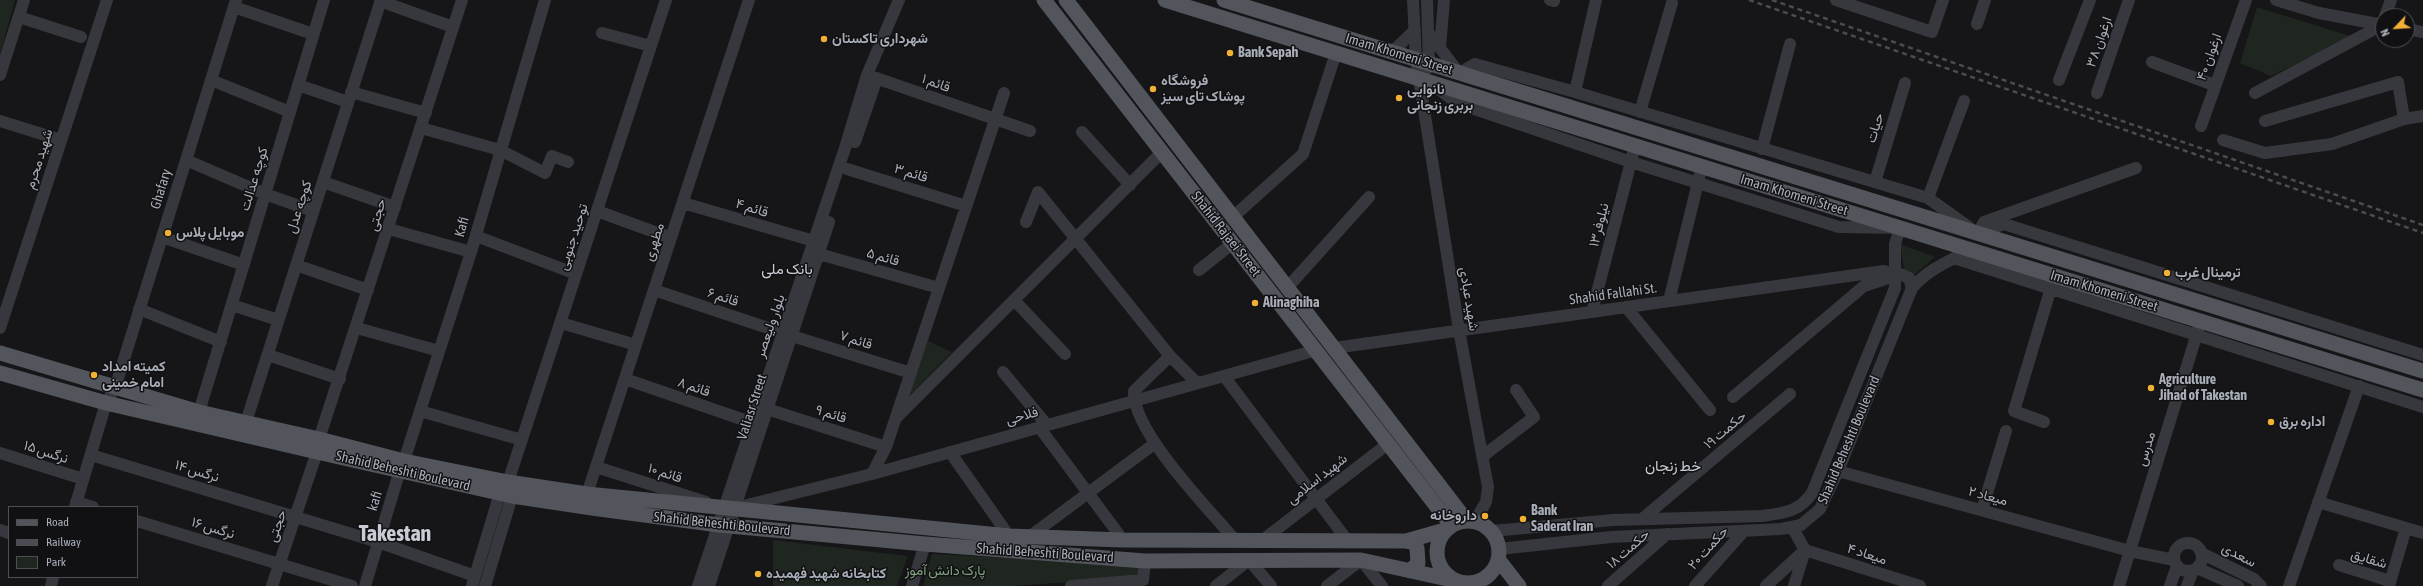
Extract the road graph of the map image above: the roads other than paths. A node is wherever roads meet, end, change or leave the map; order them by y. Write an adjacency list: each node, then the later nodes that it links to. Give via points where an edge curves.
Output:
1 (24, 0): 28 (street)
2 (107, 0): 73 (street, شهید محرم)
3 (324, 0): 37 (street, کوچه عدالت)
4 (381, 0): 33 (street); 59 (street, کوچه عدل)
5 (462, 0): 33 (street, حجتی)
6 (545, 0): 77 (street, Kafi)
7 (666, 0): 40 (street, توحید جنوبی)
8 (749, 0): 92 (street, مطهری)
9 (899, 0): 48 (street, Valiasr Street)
10 (1044, 0): 78 (main road, Shahid Rajaei Street)
11 (1066, 0): 98 (main road, Shahid Rajaei Street)
12 (1413, 0): 34 (street)
13 (1427, 0): 36 (street)
14 (1444, 0): 41 (street)
15 (1596, 0): 55 (street)
16 (1836, 0): 17 (street, via 1932,32)
17 (1943, 0)
18 (1985, 0): 31 (street)
19 (2090, 0): 51 (street)
20 (2129, 0): 57 (street, ارغوان ۳۸)
21 (2246, 0): 54 (street, ارغوان ۴۰)
22 (2276, 0): 27 (street)
23 (1174, 1): 29 (main road, Imam Khomeni Street)
24 (1226, 1): 29 (main road); 42 (main road, Imam Khomeni Street)
25 (235, 3): 37 (street); 49 (street, Ghafary)
26 (1672, 3): 62 (street)
27 (2300, 4): 30 (street)
28 (19, 17): 38 (street); 47 (street)
29 (1221, 17): 43 (main road, Imam Khomeni Street)
30 (2375, 20)
31 (1977, 24)
32 (2375, 26): 58 (street)
33 (453, 27): 63 (street, حجتی)
34 (1415, 30): 42 (street); 44 (street)
35 (602, 32): 40 (street)
36 (1428, 32): 41 (street); 44 (street)
37 (313, 34): 53 (street, کوچه عدالت)
38 (80, 37)
39 (1790, 44): 76 (street)
40 (651, 46): 96 (street, توحید جنوبی)
41 (1440, 48): 46 (street)
42 (1392, 52): 44 (main road, Imam Khomeni Street)
43 (1336, 53): 50 (main road, Imam Khomeni Street); 98 (street, via 1303,154)
44 (1423, 62): 46 (main road, Imam Khomeni Street); 50 (street)
45 (2152, 62): 54 (street)
46 (1459, 73): 55 (street, via 1476,64); 97 (main road, Imam Khomeni Street)
47 (0, 75)
48 (872, 76): 67 (street, قائم ۱); 84 (street, Valiasr Street); 107 (street, بلوار ولیعصر)
49 (211, 80): 61 (street); 79 (street, Ghafary)
50 (1424, 80): 75 (main road, Imam Khomeni Street); 81 (street, via 1457,103); 136 (street, شهید عبادی)
51 (2059, 80)
52 (1905, 83): 87 (street, حیات)
53 (298, 85): 59 (street); 61 (street, کوچه عدالت)
54 (2214, 85): 69 (street, ارغوان ۴۰)
55 (1575, 92): 62 (street)
56 (1004, 93): 67 (street)
57 (2097, 93)
58 (2255, 93)
59 (350, 97): 63 (street); 86 (street, کوچه عدل)
60 (1964, 101): 91 (street)
61 (290, 112): 89 (street, کوچه عدالت)
62 (1640, 112): 76 (street)
63 (426, 113): 70 (street, حجتی)
64 (2423, 116): 65 (street)
65 (2404, 119): 68 (street, via 2398,82); 74 (street, via 2332,144 2265,153)
66 (0, 121): 73 (street)
67 (995, 121): 71 (street, قائم ۱); 93 (street)
68 (2265, 121)
69 (2201, 126)
70 (420, 128): 77 (street); 94 (street, حجتی)
71 (1030, 131)
72 (1082, 132): 88 (street)
73 (61, 140): 133 (street, شهید محرم)
74 (2223, 140)
75 (1635, 146): 81 (street, نیلوفر۱۳); 82 (main road, Imam Khomeni Street)
76 (1762, 149): 87 (street)
77 (500, 150): 80 (street, via 544,173 552,156); 103 (street, Kafi)
78 (1162, 152): 88 (street); 108 (main road, Shahid Rajaei Street)
79 (186, 160): 89 (street); 104 (street, Ghafary)
80 (568, 162)
81 (1631, 162): 85 (street); 130 (street, نیلوفر۱۳)
82 (1702, 167): 85 (street); 101 (main road, Imam Khomeni Street)
83 (2136, 168): 102 (street, via 1984,222)
84 (847, 169): 93 (street, قائم ۳); 111 (street, Valiasr Street)
85 (1698, 181): 101 (street, via 1839,227); 125 (street)
86 (323, 182): 94 (street); 95 (street, کوچه عدل)
87 (1875, 182): 91 (street)
88 (1130, 185): 106 (street)
89 (265, 194): 95 (street); 113 (street, کوچه عدالت)
90 (1369, 197): 120 (street)
91 (1928, 198): 102 (street)
92 (683, 203): 105 (street, مطهری); 107 (street, قائم ۴)
93 (966, 206): 119 (street)
94 (395, 207): 100 (street, حجتی)
95 (314, 211): 114 (street, کوچه عدل)
96 (597, 211): 105 (street); 116 (street, توحید جنوبی)
97 (1905, 211): 101 (main road); 102 (main road, Imam Khomeni Street)
98 (1233, 217): 120 (main road, Shahid Rajaei Street)
99 (1026, 222): 106 (street, via 1038,192)
100 (389, 228): 110 (street); 122 (street, حجتی)
101 (1900, 228): 109 (main road, Imam Khomeni Street); 117 (street, Shahid Beheshti Boulevard, via 1895,244)
102 (1978, 233): 109 (main road); 126 (main road, Imam Khomeni Street); 146 (street, via 2004,224)
103 (476, 236): 110 (street, Kafi); 116 (street)
104 (162, 237): 113 (street); 129 (street, Ghafary)
105 (671, 238): 123 (street, مطهری)
106 (1077, 238): 124 (street); 147 (street)
107 (814, 242): 137 (street, بلوار ولیعصر)
108 (1232, 243): 115 (street); 141 (main road, Shahid Rajaei Street)
109 (1971, 250): 112 (street, Shahid Beheshti Boulevard); 118 (main road, Imam Khomeni Street)
110 (471, 252): 142 (street, Kafi)
111 (818, 254): 119 (street, قائم ۵); 137 (street, Valiasr Street)
112 (1954, 258): 118 (street); 121 (street, Shahid Beheshti Boulevard, via 1938,266)
113 (244, 265): 127 (street, کوچه عدالت)
114 (296, 265): 122 (street); 131 (street, کوچه عدل)
115 (1199, 270)
116 (576, 274): 132 (street, توحید جنوبی)
117 (1895, 275): 121 (street, Shahid Fallahi St., via 1905,275 1912,283); 125 (street, Shahid Fallahi St., via 1884,271); 161 (street, via 1864,286); 199 (street, Shahid Beheshti Boulevard, via 1894,288 1812,493 1801,507 1787,513 1762,516)
118 (2053, 283): 135 (main road, Imam Khomeni Street); 171 (street, via 2014,411)
119 (939, 288): 151 (street)
120 (1287, 288): 140 (main road, Shahid Rajaei Street)
121 (1912, 288): 186 (street, Shahid Beheshti Boulevard)
122 (368, 290): 134 (street, حجتی)
123 (654, 290): 137 (street, قائم ۶); 139 (street, مطهری)
124 (1014, 300): 144 (street); 169 (street)
125 (1669, 301): 128 (street, Shahid Fallahi St.)
126 (2206, 304): 135 (main road); 148 (main road, Imam Khomeni Street)
127 (232, 305): 131 (street); 138 (street, کوچه عدالت)
128 (1626, 307): 130 (street, Shahid Fallahi St.); 166 (street)
129 (139, 309): 138 (street); 157 (street, Ghafary)
130 (1592, 312): 136 (street, Shahid Fallahi St.)
131 (278, 320): 145 (street, کوچه عدل)
132 (561, 322): 139 (street); 175 (street, توحید جنوبی)
133 (0, 328)
134 (357, 328): 142 (street); 153 (street, حجتی)
135 (2199, 328): 156 (street); 159 (main road, Imam Khomeni Street); 222 (street, مدرس)
136 (1459, 330): 140 (street, Shahid Fallahi St.); 183 (street, شهید عبادی)
137 (787, 334): 151 (street, قائم ۷); 165 (street, Valiasr Street); 172 (street, بلوار ولیعصر)
138 (220, 342): 168 (street, کوچه عدالت)
139 (636, 345): 154 (street, مطهری)
140 (1334, 348): 202 (main road, Shahid Rajaei Street)
141 (1317, 350): 152 (street, فلاحی); 176 (main road, Shahid Rajaei Street)
142 (439, 351): 167 (street, Kafi)
143 (0, 353): 157 (main road, Shahid Beheshti Boulevard)
144 (1065, 354)
145 (268, 355): 153 (street); 170 (street, کوچه عدل)
146 (2423, 355)
147 (1170, 356): 155 (street); 162 (street, via 1134,391)
148 (2423, 371)
149 (1003, 372): 173 (street)
150 (0, 373): 163 (main road, Shahid Beheshti Boulevard)
151 (911, 373): 169 (street)
152 (1224, 376): 155 (street, فلاحی); 192 (street)
153 (340, 379): 178 (street, حجتی)
154 (625, 379): 172 (street, قائم ۸); 185 (street, مطهری)
155 (1197, 383): 162 (street, فلاحی)
156 (2359, 386): 164 (street); 193 (street)
157 (115, 388): 163 (street, Ghafary); 168 (main road, Shahid Beheshti Boulevard)
158 (1516, 390): 183 (street, via 1534,417)
159 (2423, 390)
160 (1790, 394): 199 (street, حکمت ۱۹)
161 (1733, 397)
162 (1133, 401): 173 (street, فلاحی); 177 (street)
163 (106, 403): 178 (main road, Shahid Beheshti Boulevard); 182 (street)
164 (2423, 406)
165 (767, 409): 179 (street, قائم ۹); 196 (street, Valiasr Street)
166 (1710, 410)
167 (420, 411): 175 (street); 184 (street, Kafi)
168 (199, 412): 170 (main road, Shahid Beheshti Boulevard)
169 (896, 419): 179 (street)
170 (246, 422): 178 (main road, Shahid Beheshti Boulevard)
171 (2044, 422)
172 (753, 423): 196 (street, بلوار ولیعصر)
173 (1043, 426): 180 (street, فلاحی); 190 (street)
174 (2006, 431): 197 (street)
175 (522, 440): 189 (street, توحید جنوبی)
176 (1389, 443): 192 (street, شهید اسلامی); 205 (main road, Shahid Rajaei Street)
177 (1154, 444): 190 (street); 216 (street)
178 (318, 446): 184 (main road, Shahid Beheshti Boulevard); 198 (street, حجتی)
179 (886, 447): 187 (street)
180 (950, 452): 187 (street, فلاحی); 211 (street)
181 (0, 453): 188 (street, نرگس ۱۵)
182 (91, 455): 188 (street); 198 (street, نرگس ۱۴)
183 (1483, 456): 202 (street, شهید عبادی, via 1488,487 1486,502)
184 (402, 466): 189 (main road, Shahid Beheshti Boulevard); 219 (street, kafi)
185 (596, 467): 191 (street, مطهری); 196 (street, قائم ۱۰)
186 (1838, 470): 197 (street, میعاد ۲); 204 (street, Shahid Beheshti Boulevard, via 1820,509 1808,520)
187 (872, 474): 196 (street, فلاحی)
188 (83, 479): 194 (street)
189 (507, 490): 191 (main road, Shahid Beheshti Boulevard); 203 (main road, Shahid Beheshti Boulevard); 233 (street); 240 (street)
190 (1088, 493): 212 (street); 215 (street)
191 (587, 494): 196 (main road, Shahid Beheshti Boulevard)
192 (1315, 500): 214 (street, شهید اسلامی); 217 (street)
193 (2318, 502): 206 (street); 260 (street)
194 (75, 504): 195 (street)
195 (86, 506)
196 (730, 508): 203 (street, بلوار ولیعصر); 211 (main road, Shahid Beheshti Boulevard)
197 (1982, 510): 222 (street, میعاد ۲)
198 (296, 517): 219 (street, نرگس ۱۴); 229 (street, حجتی)
199 (1642, 519): 200 (street, Shahid Beheshti Boulevard)
200 (1613, 520): 207 (street, Shahid Beheshti Boulevard); 213 (street)
201 (138, 521): 229 (street, نرگس ۱۶)
202 (1470, 521): 205 (main road); 207 (main road)
203 (724, 525): 220 (main road, Shahid Beheshti Boulevard); 241 (street, بلوار ولیعصر); 242 (street)
204 (1792, 527): 208 (street, Shahid Beheshti Boulevard); 221 (street)
205 (1448, 528): 218 (main road, Shahid Beheshti Boulevard); 234 (main road, via 1439,538 1437,559)
206 (2406, 528): 209 (street); 236 (street)
207 (1492, 531): 224 (main road)
208 (1744, 531): 210 (street, Shahid Beheshti Boulevard); 251 (street, حکمت ۲۰)
209 (2423, 533)
210 (1667, 534): 213 (street, Shahid Beheshti Boulevard); 250 (street, حکمت ۱۸)
211 (1009, 536): 212 (main road, Shahid Beheshti Boulevard)
212 (1029, 537): 215 (main road, Shahid Beheshti Boulevard)
213 (1611, 538): 224 (street, Shahid Beheshti Boulevard)
214 (1264, 539): 216 (main road, Shahid Beheshti Boulevard); 217 (main road, Shahid Beheshti Boulevard)
215 (1123, 540): 216 (main road, Shahid Beheshti Boulevard)
216 (1235, 540)
217 (1347, 540): 218 (main road, Shahid Beheshti Boulevard)
218 (1406, 541): 232 (main road, via 1414,543 1418,556 1418,563)
219 (378, 542): 233 (street, نرگس ۱۴); 239 (street, kafi)
220 (925, 544): 227 (main road, Shahid Beheshti Boulevard); 243 (street)
221 (1805, 550): 252 (street); 253 (street); 254 (street, میعاد ۴)
222 (2130, 551): 228 (street); 255 (street, مدرس)
223 (2202, 553): 228 (street, via 2197,546 2189,543 2180,545 2175,551); 231 (street, via 2201,562); 259 (street, سعدی)
224 (1499, 554): 235 (main road, via 1490,574); 249 (main road)
225 (1249, 560): 226 (main road, Shahid Beheshti Boulevard); 227 (main road, Shahid Beheshti Boulevard); 245 (street); 246 (street)
226 (1360, 560): 232 (main road, Shahid Beheshti Boulevard); 247 (street); 248 (street)
227 (1145, 561): 244 (street, via 1143,580)
228 (2175, 563): 231 (street, via 2183,571); 256 (street)
229 (280, 564): 237 (street, حجتی); 238 (street, نرگس ۱۶)
230 (2339, 565): 236 (street, شقایق)
231 (2195, 569): 257 (street); 258 (street, سعدی)
232 (1410, 571): 234 (main road, Shahid Beheshti Boulevard)
233 (473, 581)
234 (1454, 584): 235 (main road)
235 (1478, 584)
236 (2390, 584)
237 (272, 586)
238 (352, 586)
239 (365, 586)
240 (485, 586)
241 (698, 586)
242 (709, 586)
243 (912, 586)
244 (1071, 586)
245 (1216, 586)
246 (1271, 586)
247 (1326, 586)
248 (1382, 586)
249 (1519, 586)
250 (1608, 586)
251 (1695, 586)
252 (1766, 586)
253 (1794, 586)
254 (1920, 586)
255 (2119, 586)
256 (2170, 586)
257 (2187, 586)
258 (2238, 586)
259 (2261, 586)
260 (2289, 586)

